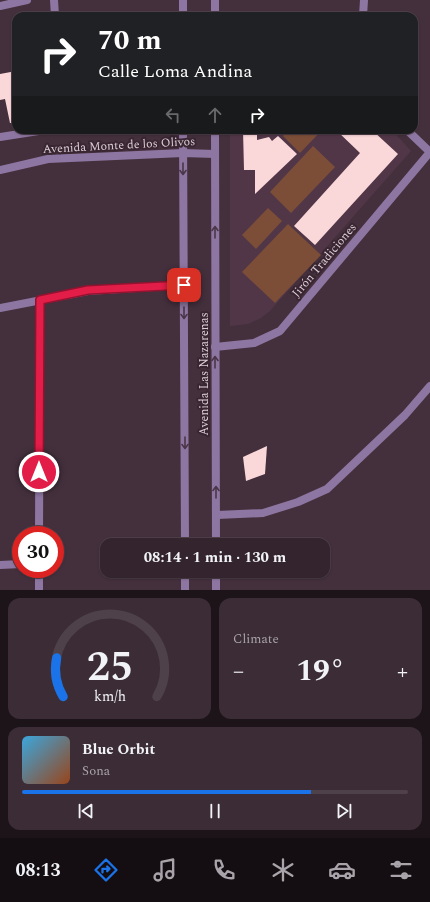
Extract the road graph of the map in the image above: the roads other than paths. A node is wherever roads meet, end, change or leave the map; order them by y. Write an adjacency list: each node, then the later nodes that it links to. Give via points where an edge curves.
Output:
1 (27, 0): 6 (street)
2 (54, 0): 7 (street)
3 (183, 0): 8 (street)
4 (215, 0): 9 (street)
5 (364, 0): 10 (street)
6 (0, 6)
7 (55, 12)
8 (183, 12)
9 (215, 12)
10 (363, 12)
11 (19, 134): 15 (street, Avenida Monte de los Olivos)
12 (183, 134): 17 (street, Avenida Las Nazarenas)
13 (215, 134): 18 (street, Avenida Las Nazarenas)
14 (411, 134): 16 (street)
15 (0, 137)
16 (430, 152): 23 (street, Jirón Tradiciones, via 280,331 254,344)
17 (183, 153): 18 (street, Avenida Monte de los Olivos); 19 (street, Avenida Monte de los Olivos, via 48,158); 20 (street, Avenida Las Nazarenas, one-way to 20)
18 (215, 154): 23 (street, Avenida Las Nazarenas, one-way to 18)
19 (0, 170)
20 (184, 285): 21 (street, via 88,290); 27 (street, Avenida Las Nazarenas, one-way to 27)
21 (40, 300): 22 (street); 26 (street)
22 (0, 308)
23 (215, 347): 25 (street, Avenida Las Nazarenas, one-way to 23)
24 (430, 386): 25 (street, via 404,415 327,489 264,513)
25 (216, 516): 28 (street, Avenida Las Nazarenas)
26 (39, 526)
27 (185, 538)
28 (216, 538)
29 (12, 564): 30 (street)
30 (0, 565)
31 (39, 578): 34 (street)
32 (185, 578): 35 (street)
33 (216, 578): 36 (street)
34 (39, 590)
35 (185, 590)
36 (216, 590)

